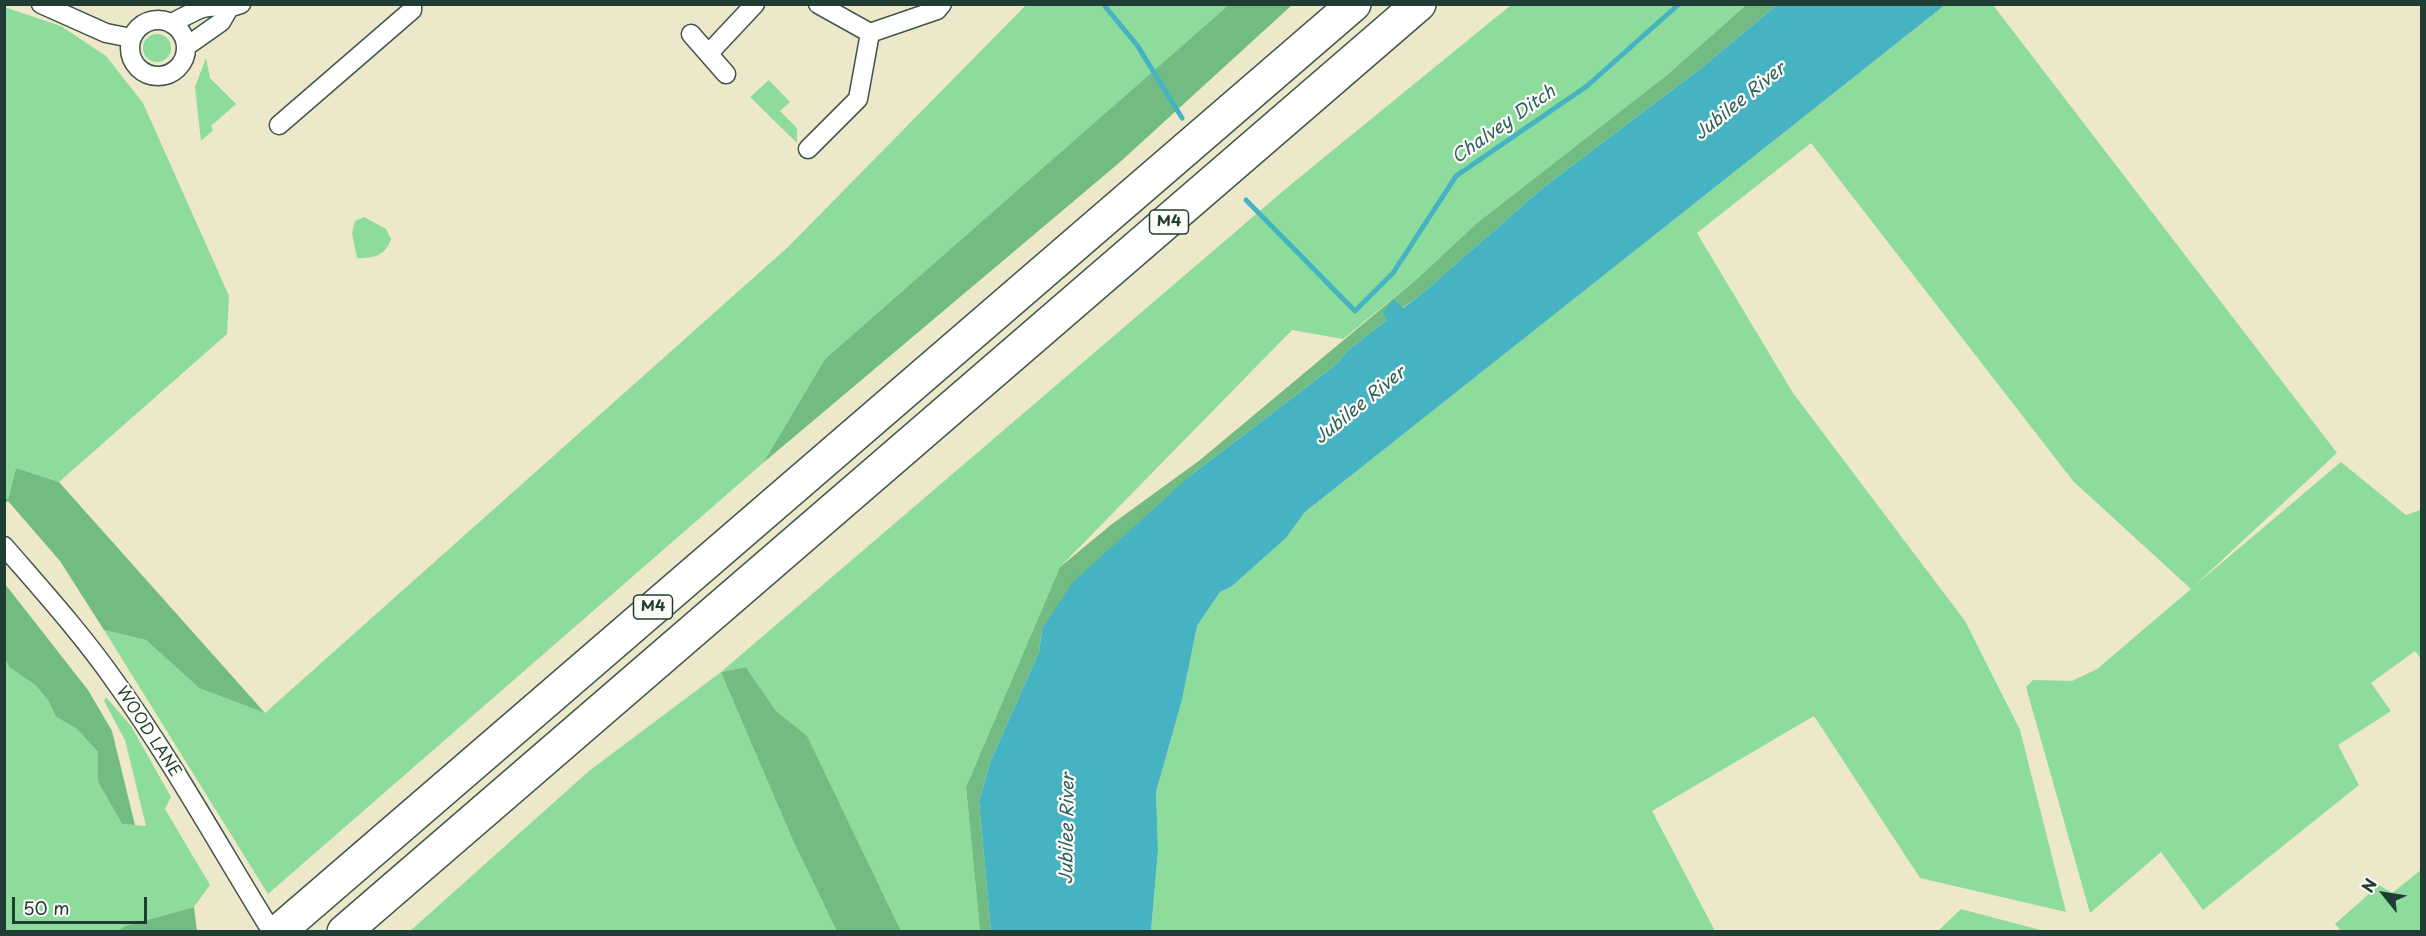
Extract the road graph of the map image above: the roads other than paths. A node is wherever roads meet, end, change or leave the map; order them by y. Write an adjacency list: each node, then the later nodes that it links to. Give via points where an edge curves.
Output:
1 (40, 4): 13 (street, via 106,33)
2 (412, 4): 18 (street, via 412,10)
3 (755, 4): 15 (street)
4 (818, 4): 11 (street)
5 (942, 4): 11 (street, via 937,10)
6 (1419, 4): 16 (highway, M4)
7 (1444, 4): 16 (highway, M4)
8 (1354, 5): 22 (highway, M4)
9 (234, 7): 10 (street, via 203,8); 14 (street, via 221,22)
10 (171, 23): 13 (street, via 144,23); 14 (street)
11 (870, 33): 19 (street, via 858,99)
12 (691, 34): 15 (street)
13 (131, 38): 14 (street, via 130,56 134,64 158,77 176,71)
14 (187, 46)
15 (709, 53): 17 (street)
16 (1349, 68): 23 (highway, M4)
17 (726, 75)
18 (279, 125)
19 (808, 149)
20 (4, 546): 21 (street, WOOD LANE, via 114,680)
21 (272, 932)
22 (278, 932)
23 (344, 932)

